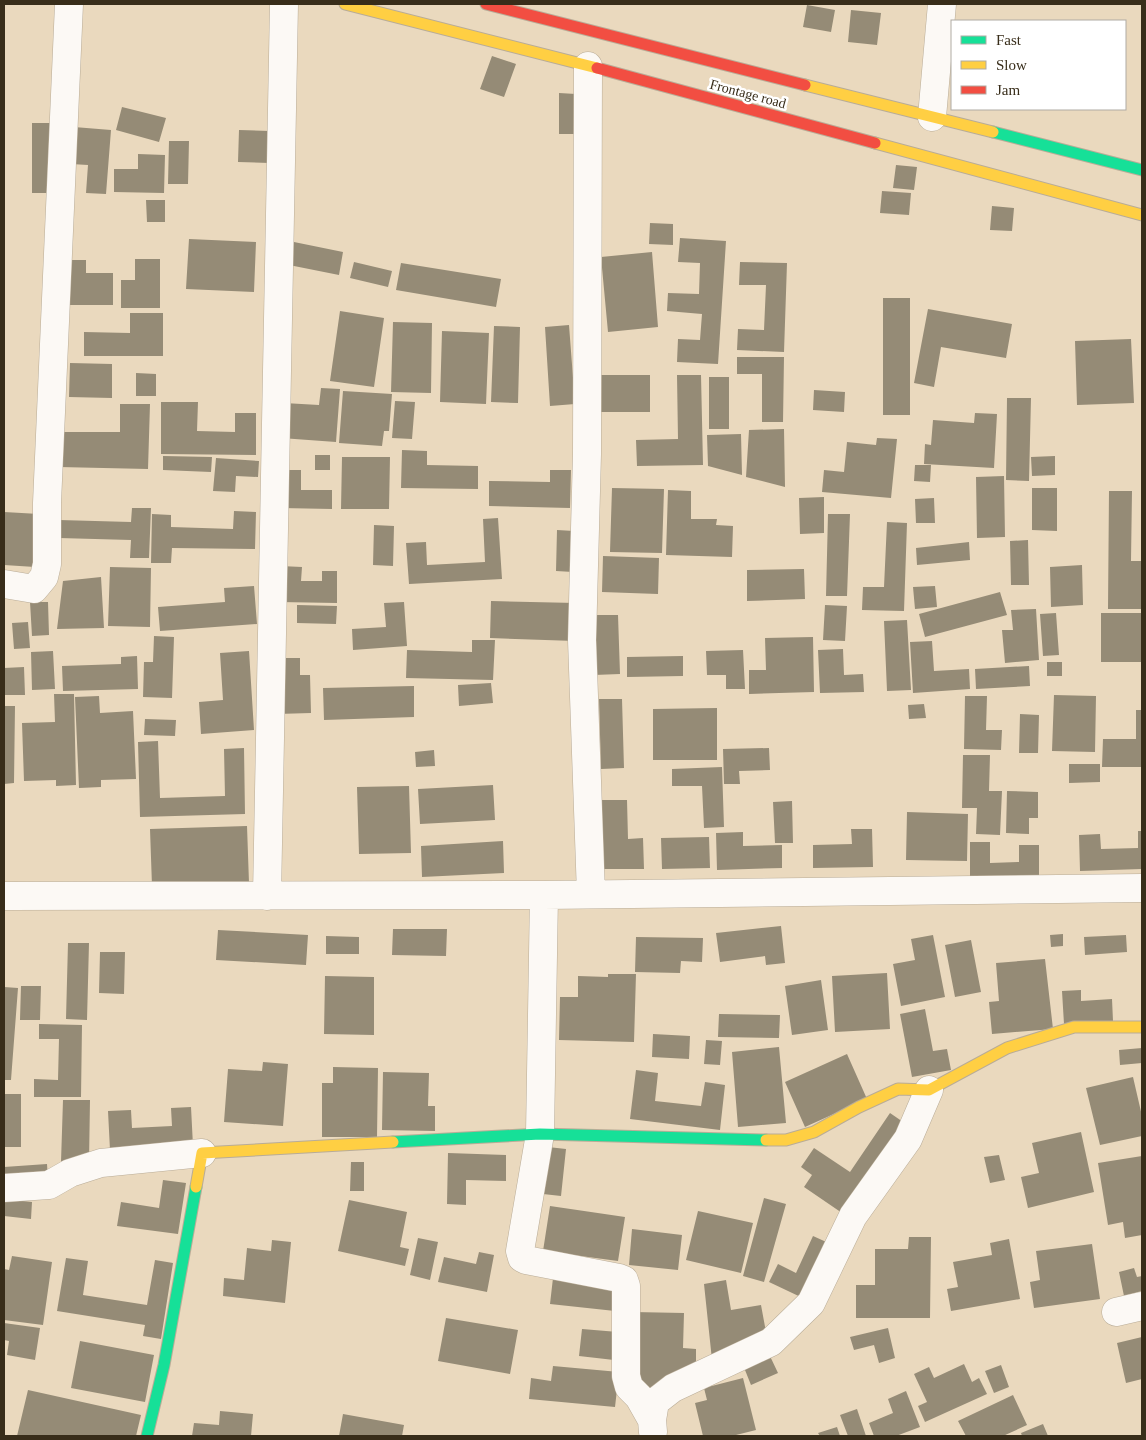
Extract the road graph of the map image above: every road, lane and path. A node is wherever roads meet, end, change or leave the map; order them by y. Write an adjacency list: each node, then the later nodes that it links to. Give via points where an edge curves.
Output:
1 (68, 4): 10 (street, via 47,564 44,577 34,589)
2 (284, 4): 15 (street)
3 (345, 4): 6 (main road, Frontage road)
4 (486, 4): 7 (main road)
5 (942, 4): 7 (street)
6 (588, 66): 9 (main road, Frontage road); 12 (street, via 587,454 582,640)
7 (932, 117): 8 (main road)
8 (1142, 170)
9 (1142, 215)
10 (4, 584)
11 (1142, 888): 12 (street)
12 (591, 894): 13 (street)
13 (544, 895): 15 (street); 18 (street)
14 (4, 896): 15 (street)
15 (267, 896)
16 (1142, 1027): 17 (main road, via 1074,1027 1007,1048)
17 (929, 1090): 18 (main road, via 898,1089 859,1106 814,1132 786,1140); 23 (street, via 908,1139 853,1216 811,1303 771,1342 673,1388 655,1402)
18 (540, 1134): 19 (main road); 23 (street, via 520,1251 522,1258 624,1280 626,1376)
19 (202, 1153): 20 (street, via 101,1163 70,1173 48,1185); 24 (main road, via 164,1365)
20 (4, 1188)
21 (1142, 1306): 22 (street)
22 (1116, 1312)
23 (653, 1428)
24 (147, 1436)

